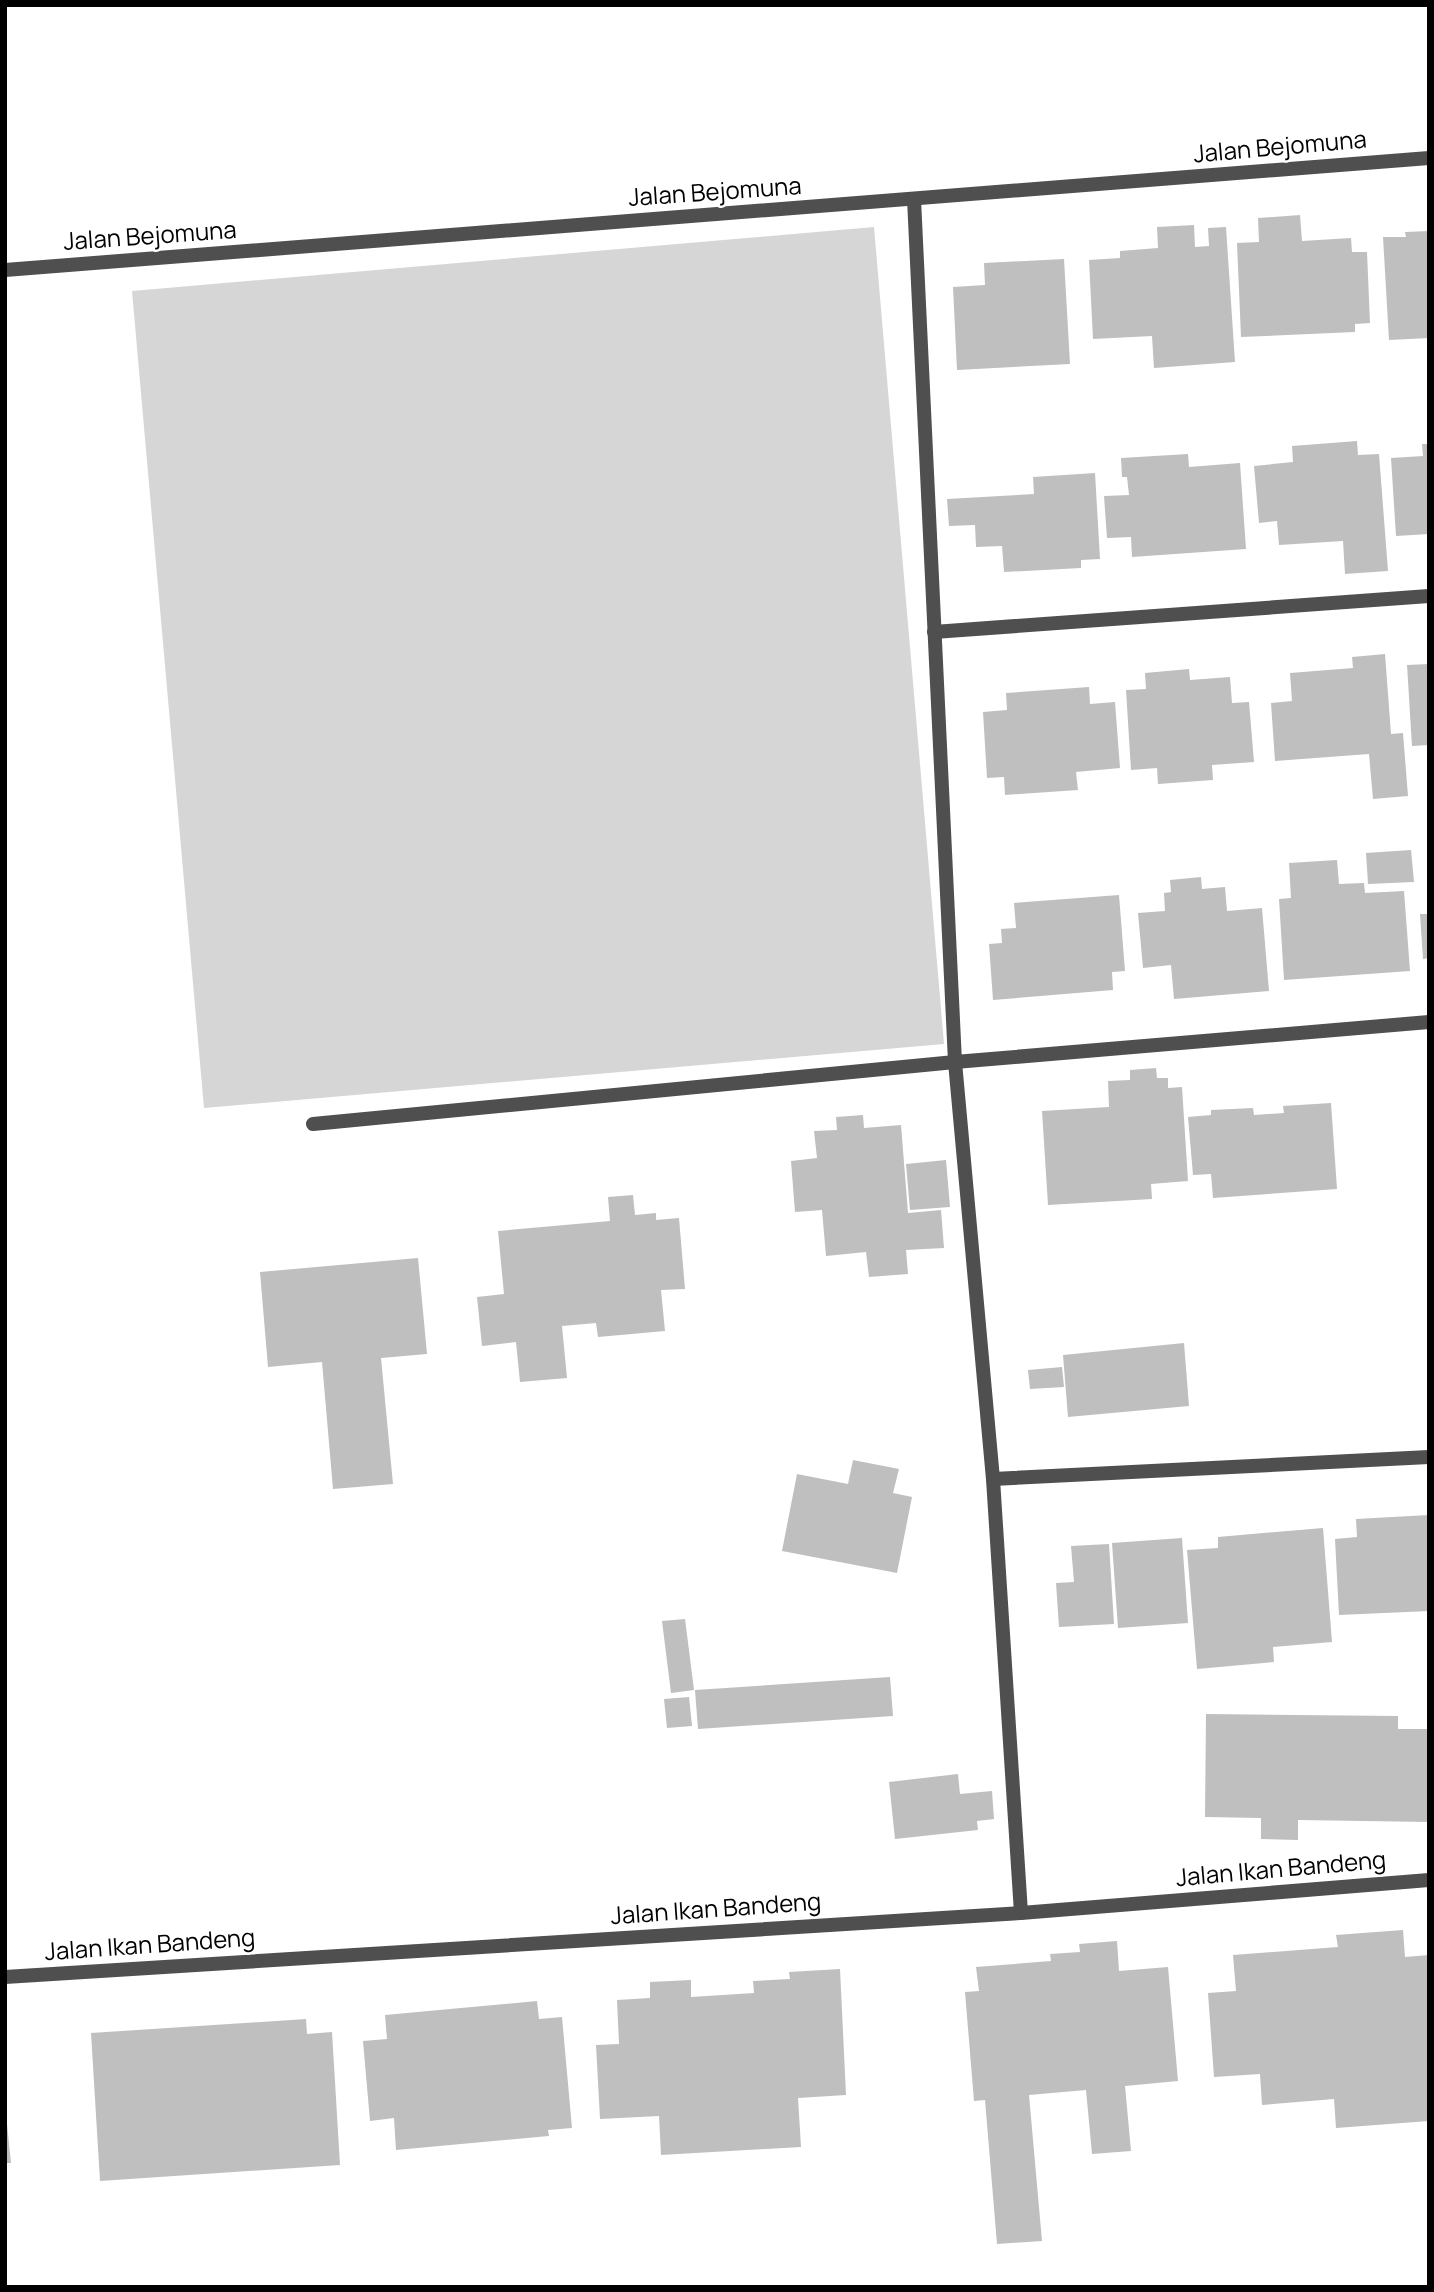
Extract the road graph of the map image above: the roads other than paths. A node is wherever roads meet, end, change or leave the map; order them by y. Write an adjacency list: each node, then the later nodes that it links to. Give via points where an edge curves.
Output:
1 (1429, 158): 2 (street, Jalan Bejomuna)
2 (914, 199): 3 (street, Jalan Bejomuna); 5 (street)
3 (5, 270)
4 (1429, 596): 5 (street)
5 (934, 632): 7 (street)
6 (1429, 1022): 7 (street)
7 (955, 1062): 8 (street); 10 (street)
8 (313, 1124)
9 (1429, 1457): 10 (street)
10 (993, 1479): 12 (street)
11 (1429, 1880): 12 (street, Jalan Ikan Bandeng)
12 (1021, 1913): 13 (street, Jalan Ikan Bandeng)
13 (5, 1977)

